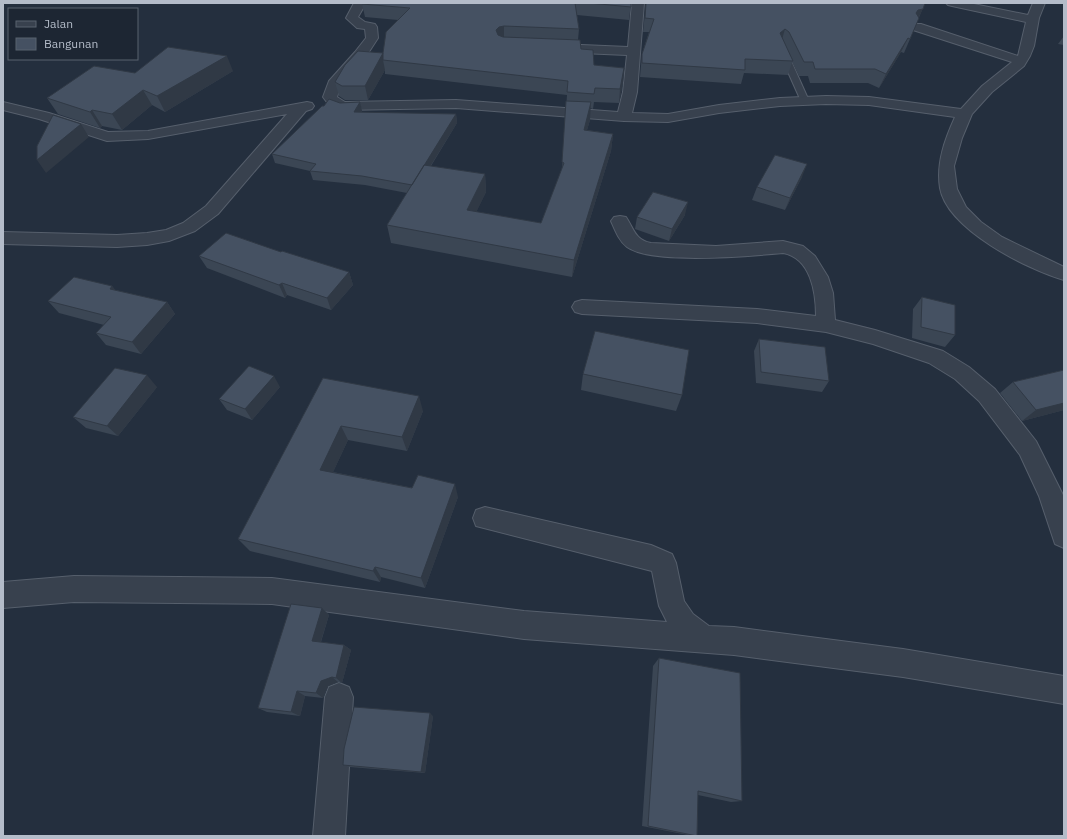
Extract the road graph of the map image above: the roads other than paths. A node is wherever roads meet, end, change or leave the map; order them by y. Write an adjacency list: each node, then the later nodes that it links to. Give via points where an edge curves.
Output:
1 (360, 3): 12 (street, via 352,18 361,25 371,27 372,38 334,84 330,97)
2 (638, 3): 9 (street)
3 (952, 3): 5 (street)
4 (1039, 3): 5 (street)
5 (1033, 20): 10 (street, via 1029,44)
6 (917, 27): 10 (street)
7 (780, 46): 11 (lane)
8 (542, 47): 9 (street)
9 (634, 51): 16 (street, via 630,92)
10 (1021, 61): 15 (street, via 983,92)
11 (805, 101): 15 (street, via 869,101); 16 (street, via 719,109 668,118)
12 (334, 102): 14 (street); 16 (street, via 342,106 456,104)
13 (3, 106): 14 (street, via 44,116 107,137 148,135)
14 (301, 107): 18 (street, via 212,210 189,227 169,236 117,241)
15 (964, 114): 19 (street, via 947,153 947,186 953,200 964,216 984,234)
16 (624, 117)
17 (620, 220): 21 (street, via 630,240 657,250 715,253 783,247 794,249 803,254 822,285)
18 (3, 238)
19 (1064, 274)
20 (582, 307): 21 (street, via 757,316)
21 (826, 325): 23 (street, via 875,337 936,357 962,373 987,395 1028,448 1051,495)
22 (486, 518): 25 (street, via 651,557 663,563 672,606 683,624)
23 (1064, 536)
24 (3, 595): 25 (street, via 74,589 272,591 524,625)
25 (705, 639): 26 (street, via 903,663)
26 (1064, 690)
27 (339, 697): 28 (street)
28 (329, 836)

